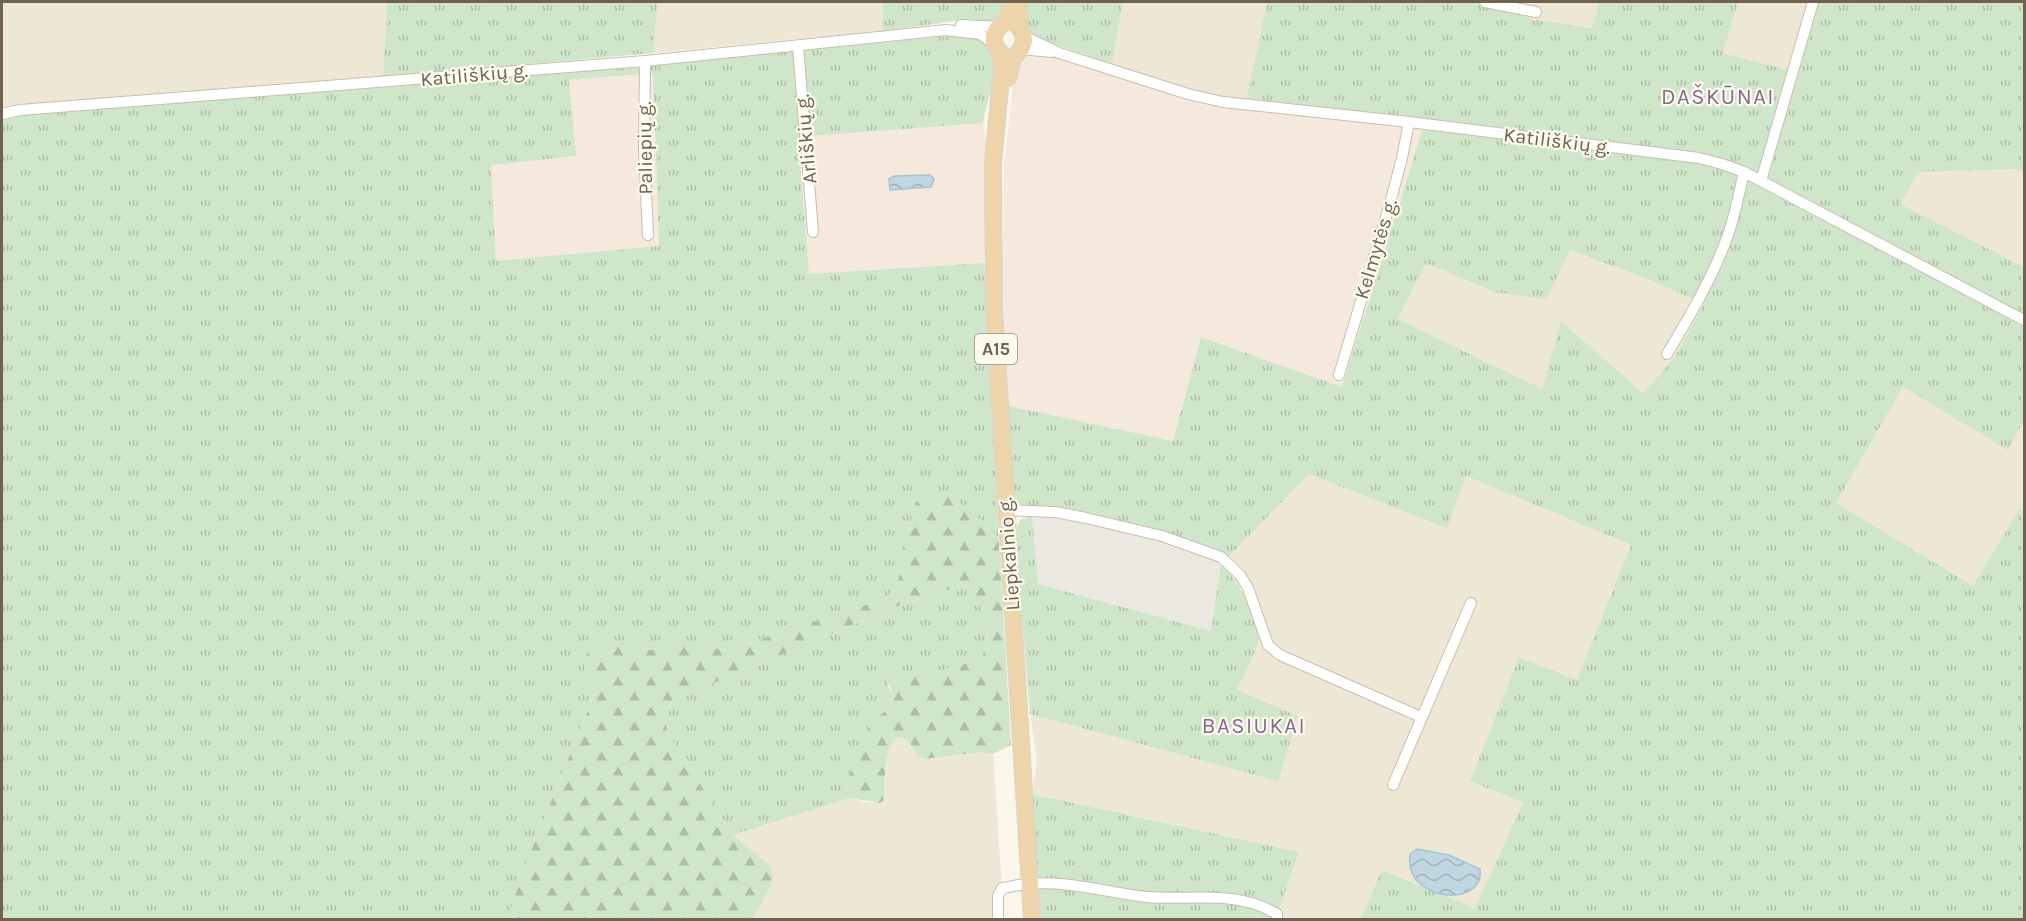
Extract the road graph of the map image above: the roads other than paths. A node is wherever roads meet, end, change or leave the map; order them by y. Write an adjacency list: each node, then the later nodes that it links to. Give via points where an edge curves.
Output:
1 (1012, 2): 7 (highway, Liepkalnio g. / A15)
2 (1019, 2): 7 (highway, Liepkalnio g. / A15)
3 (1485, 2): 5 (street)
4 (1814, 2): 13 (street)
5 (1536, 12)
6 (946, 30): 7 (street, Katiliškių g.); 7 (street, Katiliškių g., via 963,25); 8 (street, Katiliškių g.)
7 (1010, 39): 11 (street, Katiliškių g., via 1223,102); 19 (highway, Liepkalnio g. / A15, via 1002,66 993,163 994,307)
8 (798, 46): 9 (street, Katiliškių g.); 14 (street, Arliškių g.)
9 (645, 61): 10 (street, Katiliškių g.); 15 (street, Paliepių g.)
10 (2, 114)
11 (1409, 122): 12 (street, Katiliškių g., via 1699,158); 18 (street, Kelmytės g., via 1395,188)
12 (1744, 172): 13 (street, Katiliškių g.); 17 (street, via 1721,253 1700,299)
13 (1761, 181): 16 (street, Katiliškių g.)
14 (813, 232)
15 (648, 235)
16 (2025, 320)
17 (1667, 354)
18 (1339, 375)
19 (1006, 510): 21 (street, via 1056,512 1094,519 1162,536 1221,557 1248,588 1273,650); 23 (highway, Liepkalnio g. / A15)
20 (1471, 603): 21 (street)
21 (1421, 717): 22 (street)
22 (1393, 785)
23 (1030, 883): 24 (street, via 1002,888); 25 (highway, Liepkalnio g. / A15); 26 (street, via 1167,899 1222,897 1269,909 1277,914)
24 (998, 920)
25 (1032, 920)
26 (1277, 920)

